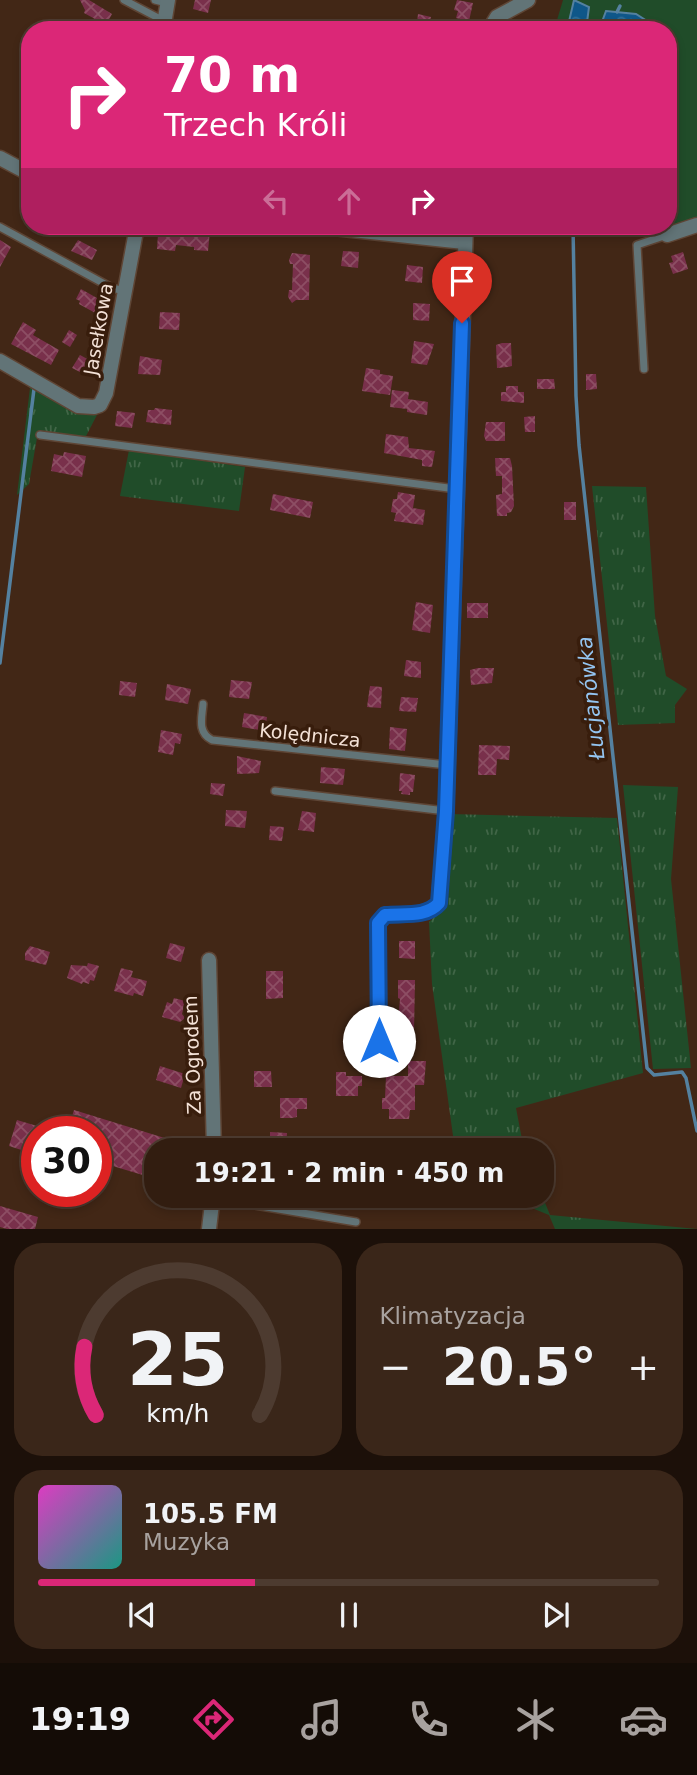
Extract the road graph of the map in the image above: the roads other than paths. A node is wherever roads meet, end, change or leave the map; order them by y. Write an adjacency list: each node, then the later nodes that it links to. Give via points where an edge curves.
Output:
1 (124, 0): 4 (lane)
2 (528, 0): 6 (street)
3 (163, 1): 5 (street)
4 (156, 21)
5 (164, 21)
6 (495, 21)
7 (0, 158): 8 (street)
8 (21, 169)
9 (697, 225): 11 (street)
10 (0, 227): 17 (lane, via 112,288)
11 (677, 231)
12 (131, 235): 17 (street, Jasełkowa)
13 (399, 235): 16 (street)
14 (465, 235): 16 (street)
15 (664, 235): 19 (lane, via 636,245)
16 (464, 242): 21 (street)
17 (125, 290): 18 (street, Jasełkowa, via 100,405 78,406)
18 (0, 361)
19 (645, 369)
20 (40, 435): 21 (lane)
21 (456, 489): 23 (street)
22 (204, 704): 23 (lane, Kolędnicza, via 201,728 212,740)
23 (447, 765): 25 (street)
24 (275, 791): 25 (lane)
25 (446, 811): 27 (street, via 439,903 422,913 385,915 378,923)
26 (209, 960): 28 (street, Za Ogrodem)
27 (379, 1041)
28 (214, 1138)
29 (211, 1208): 32 (street)
30 (278, 1208): 31 (lane)
31 (356, 1222)
32 (209, 1229)

